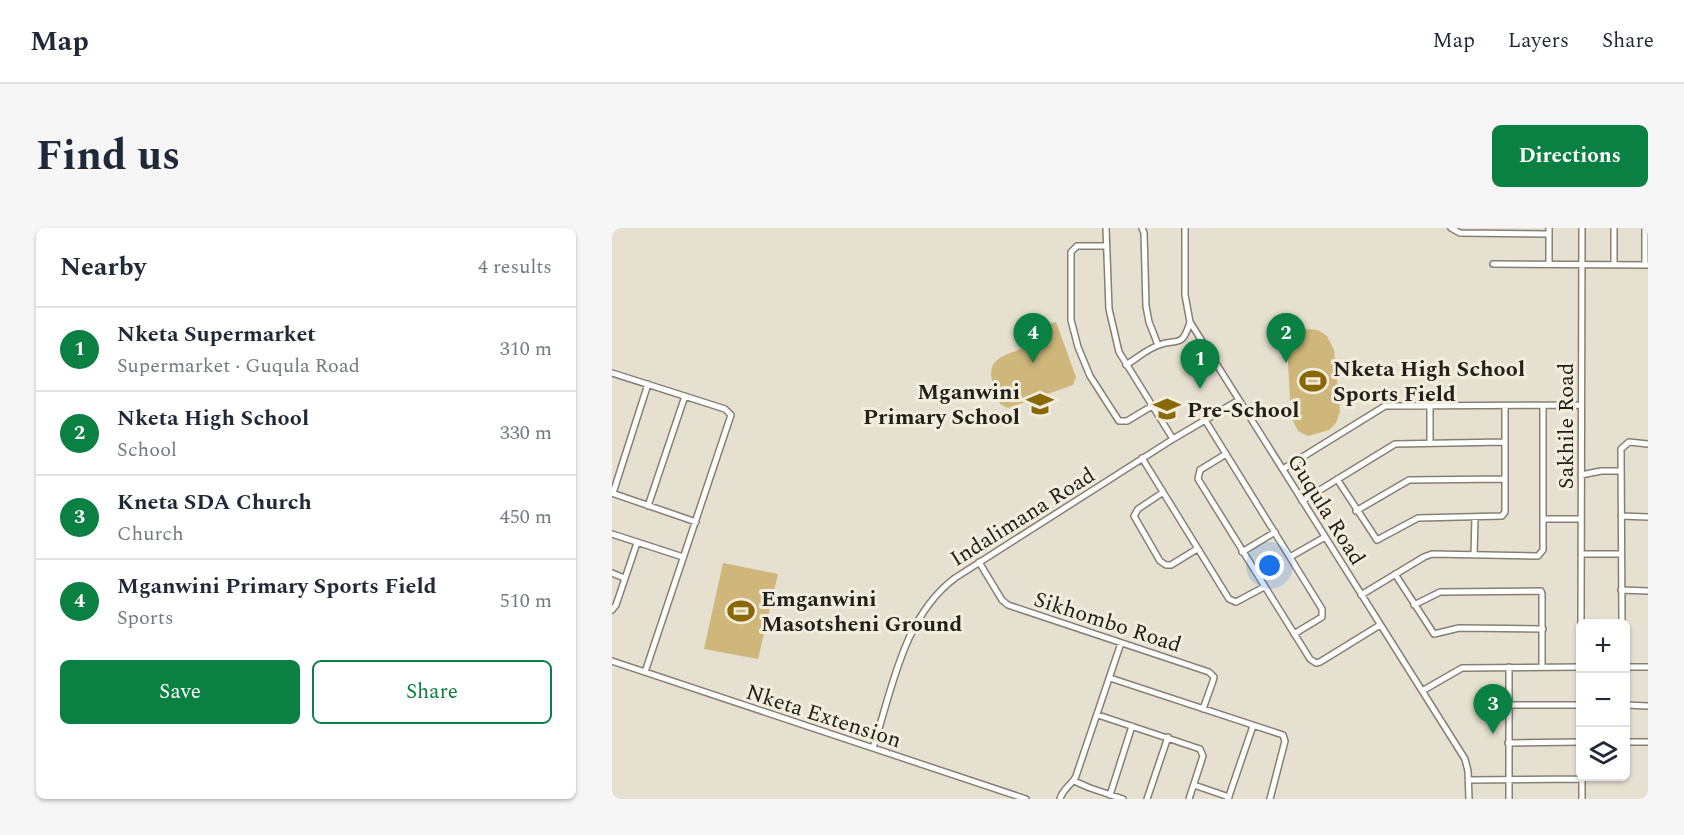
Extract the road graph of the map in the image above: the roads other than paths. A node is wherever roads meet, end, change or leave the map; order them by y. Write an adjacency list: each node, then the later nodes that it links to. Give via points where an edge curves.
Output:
1 (1106, 228): 9 (street)
2 (1142, 228): 16 (street, via 1146,306)
3 (1185, 228): 15 (street, Guqula Road, via 1185,295)
4 (1451, 228): 8 (street, via 1460,233)
5 (1582, 228): 12 (street, Sakhile Road)
6 (1614, 228): 13 (street)
7 (1645, 228): 14 (street)
8 (1549, 231): 11 (street)
9 (1106, 246): 17 (street, via 1110,315); 23 (street, via 1072,249 1073,330 1087,370 1119,421 1127,422)
10 (1493, 264): 11 (street)
11 (1549, 264): 12 (street)
12 (1582, 264): 13 (street); 22 (street, Sakhile Road)
13 (1614, 265): 14 (street)
14 (1647, 265)
15 (1190, 322): 16 (street, via 1179,340); 21 (street, Guqula Road)
16 (1158, 345): 17 (street)
17 (1125, 365): 23 (street)
18 (612, 373): 19 (street)
19 (648, 384): 20 (street); 39 (street)
20 (685, 396): 42 (street); 49 (street, via 725,409 731,415)
21 (1239, 400): 27 (street, Indalimana Road); 34 (street, Guqula Road)
22 (1580, 405): 26 (street); 36 (street, Sakhile Road)
23 (1152, 406): 28 (street)
24 (1430, 406): 25 (street); 30 (street); 34 (street, via 1381,408)
25 (1505, 406): 26 (street); 29 (street)
26 (1543, 406): 47 (street)
27 (1205, 420): 28 (street, Indalimana Road); 32 (street)
28 (1173, 439): 33 (street, Indalimana Road)
29 (1505, 442): 30 (street); 38 (street)
30 (1430, 443): 37 (street, via 1395,444)
31 (1648, 444): 35 (street, via 1629,442 1623,446)
32 (1226, 454): 50 (street); 55 (street, via 1200,470 1198,479)
33 (1142, 458): 40 (street); 61 (street, Indalimana Road)
34 (1283, 469): 41 (street, Guqula Road)
35 (1621, 471): 36 (street); 44 (street)
36 (1581, 475): 48 (street, Sakhile Road)
37 (1337, 479): 41 (street); 43 (street)
38 (1505, 479): 43 (street, via 1409,480); 45 (street, via 1503,515)
39 (612, 493): 42 (street)
40 (1162, 493): 54 (street); 54 (street, via 1134,514 1155,552 1168,565)
41 (1302, 501): 52 (street, Guqula Road)
42 (648, 506): 49 (street)
43 (1356, 511): 45 (street, via 1377,540 1418,518)
44 (1621, 516): 46 (street); 57 (street)
45 (1475, 517): 58 (street)
46 (1648, 518)
47 (1543, 519): 48 (street); 58 (street, via 1542,554)
48 (1581, 519): 56 (street, Sakhile Road)
49 (696, 522): 59 (street)
50 (1275, 532): 55 (street); 60 (street)
51 (612, 534): 53 (street)
52 (1325, 537): 60 (street); 68 (street, Guqula Road)
53 (637, 543): 59 (street); 64 (street)
54 (1197, 549): 65 (street, via 1233,602)
55 (1242, 552): 65 (street)
56 (1581, 554): 57 (street); 71 (street, Sakhile Road)
57 (1620, 554): 66 (street)
58 (1474, 555): 63 (street, via 1428,555)
59 (683, 557): 83 (street)
60 (1290, 557): 75 (street, via 1323,612)
61 (979, 562): 76 (street, Sikhombo Road, via 1004,603); 99 (street, Indalimana Road, via 936,593 918,620)
62 (612, 573): 64 (street)
63 (1395, 574): 68 (street); 69 (street)
64 (624, 578): 70 (street)
65 (1264, 587): 75 (street)
66 (1621, 590): 67 (street); 72 (street)
67 (1648, 591)
68 (1361, 596): 73 (street, Guqula Road)
69 (1414, 605): 74 (street, via 1436,635 1459,628); 74 (street, via 1440,592 1539,591)
70 (612, 610)
71 (1581, 619)
72 (1622, 619)
73 (1380, 625): 75 (street, via 1318,663 1310,659); 85 (street, Guqula Road)
74 (1543, 629): 79 (street)
75 (1294, 634)
76 (1121, 643): 84 (street); 90 (street, Sikhombo Road, via 1211,674 1214,681)
77 (612, 661): 83 (street, Nketa Extension)
78 (1509, 667): 79 (street); 85 (street, via 1462,668); 86 (street)
79 (1542, 667): 80 (street)
80 (1576, 667)
81 (1630, 667): 82 (street)
82 (1648, 667)
83 (645, 672): 99 (street, Nketa Extension)
84 (1110, 678): 90 (street); 91 (street)
85 (1422, 691): 102 (street, Guqula Road, via 1465,759)
86 (1509, 705): 87 (street); 98 (street)
87 (1576, 705)
88 (1630, 705): 89 (street)
89 (1648, 706)
90 (1203, 709): 93 (street)
91 (1098, 715): 92 (street); 103 (street)
92 (1132, 726): 94 (street); 106 (street)
93 (1253, 726): 107 (street); 113 (street, via 1285,739)
94 (1168, 737): 105 (street, via 1202,752); 111 (street)
95 (1576, 742): 98 (street)
96 (1630, 742): 97 (street)
97 (1648, 742)
98 (1508, 743): 101 (street)
99 (873, 748): 108 (street, Nketa Extension)
100 (1576, 778): 101 (street)
101 (1508, 779): 102 (street); 115 (street)
102 (1469, 780): 114 (street, Guqula Road)
103 (1074, 781): 106 (street); 109 (street)
104 (1582, 781): 116 (street)
105 (1194, 786): 107 (street); 112 (street)
106 (1110, 795): 110 (street)
107 (1228, 798)
108 (1026, 799)
109 (1060, 799)
110 (1123, 799)
111 (1148, 799)
112 (1189, 799)
113 (1270, 799)
114 (1469, 799)
115 (1509, 799)
116 (1582, 799)

